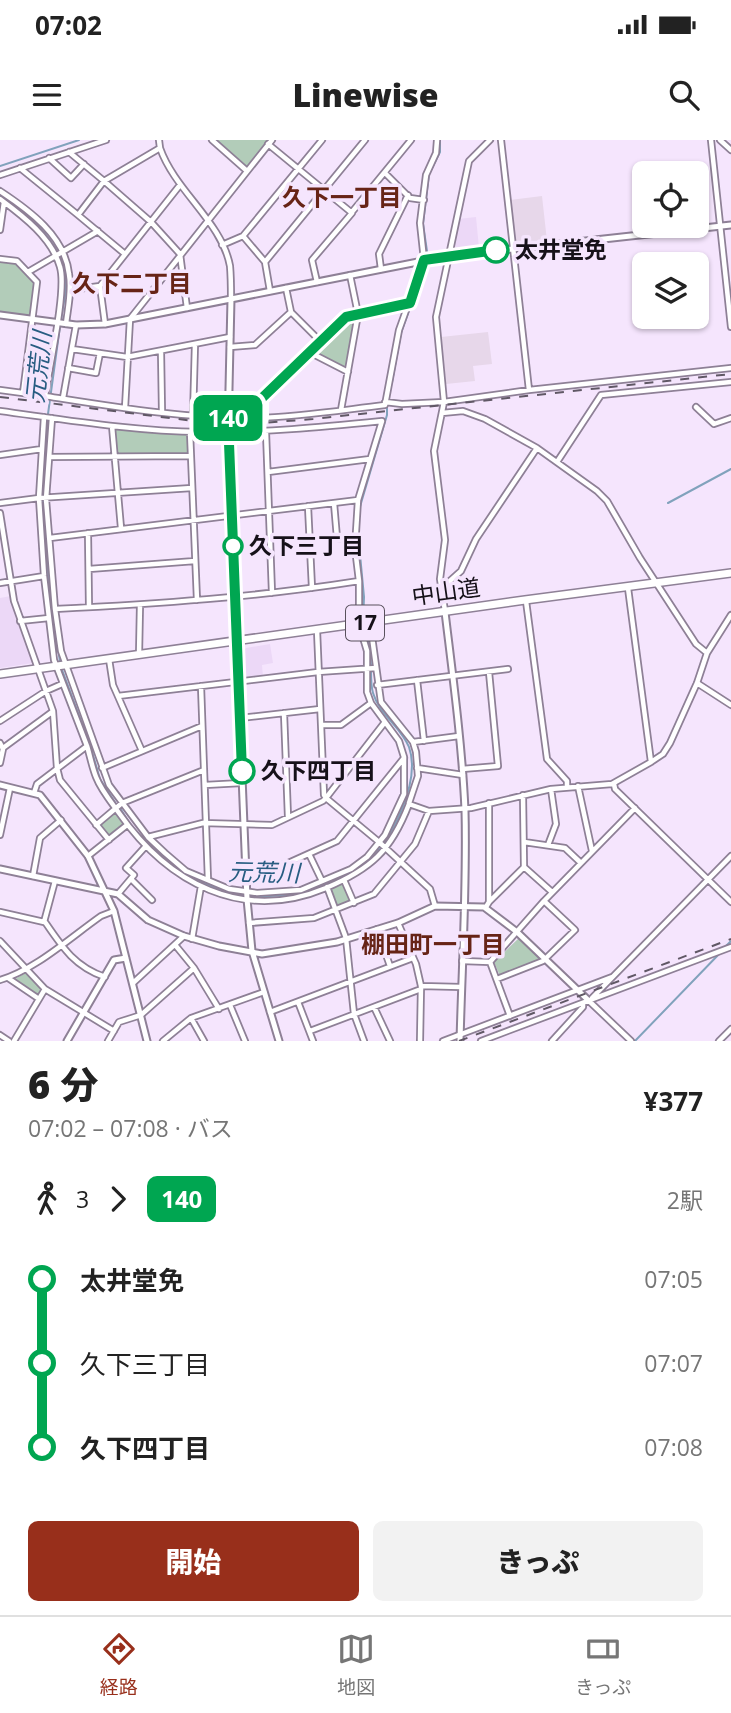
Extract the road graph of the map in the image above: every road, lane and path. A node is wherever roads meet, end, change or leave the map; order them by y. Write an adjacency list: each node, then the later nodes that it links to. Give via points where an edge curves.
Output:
1 (106, 140): 15 (street)
2 (159, 140): 13 (street)
3 (212, 140): 20 (street)
4 (322, 140): 19 (street)
5 (365, 140): 25 (street)
6 (411, 140): 21 (street)
7 (437, 140): 28 (street)
8 (490, 140): 45 (street, via 469,160)
9 (501, 140): 40 (street)
10 (711, 140): 35 (street)
11 (720, 140): 14 (street)
12 (270, 142): 19 (street); 20 (street)
13 (160, 148): 23 (street); 24 (street)
14 (731, 150)
15 (69, 152): 16 (street); 17 (street)
16 (49, 158): 17 (street, via 71,178); 18 (street)
17 (84, 164): 23 (street)
18 (20, 167): 22 (street); 31 (street)
19 (298, 169): 25 (street); 38 (street)
20 (247, 171): 32 (street)
21 (385, 173): 27 (street); 30 (street)
22 (0, 175)
23 (104, 181): 31 (street); 33 (street)
24 (180, 186): 32 (street); 33 (street)
25 (324, 190): 30 (street); 48 (street)
26 (0, 191): 41 (street, via 28,209)
27 (408, 195): 28 (street); 49 (street, via 379,254)
28 (424, 200): 47 (street, via 420,223)
29 (2, 201): 36 (street); 44 (street, via 23,216)
30 (352, 213): 52 (street, via 312,260)
31 (78, 215): 37 (street)
32 (206, 220): 39 (street); 43 (street)
33 (151, 222): 42 (street); 43 (street)
34 (731, 225): 35 (street)
35 (720, 226): 40 (street); 69 (street)
36 (0, 230)
37 (97, 231): 41 (street); 42 (street)
38 (243, 236): 39 (street); 48 (street)
39 (222, 245): 57 (street, via 230,266)
40 (513, 248): 45 (street); 84 (street)
41 (62, 253): 44 (street); 55 (street)
42 (125, 254): 53 (street)
43 (180, 254): 59 (street); 64 (street)
44 (55, 255): 50 (street); 65 (street, via 61,268)
45 (448, 256): 47 (street); 89 (street, via 436,317)
46 (0, 259): 50 (street, via 17,261)
47 (424, 260): 49 (street); 58 (street)
48 (265, 262): 56 (street)
49 (381, 269): 51 (street)
50 (29, 272): 63 (street, via 37,282)
51 (350, 275): 52 (street); 61 (street)
52 (317, 282): 54 (street)
53 (100, 286): 55 (street); 67 (street)
54 (286, 288): 56 (street); 60 (street)
55 (70, 290): 66 (street)
56 (270, 291): 57 (street)
57 (231, 299): 59 (street); 70 (street)
58 (410, 303): 61 (street); 88 (street, via 399,330)
59 (187, 308): 64 (street)
60 (291, 312): 71 (street); 73 (street, via 255,345)
61 (358, 314): 71 (street, via 346,317); 81 (street)
62 (0, 315): 63 (street)
63 (31, 319): 65 (street); 85 (street)
64 (130, 319): 67 (street); 78 (street)
65 (57, 322): 66 (street); 86 (street)
66 (66, 324): 68 (street)
67 (105, 324): 68 (street)
68 (76, 325): 74 (street)
69 (731, 327)
70 (230, 337): 72 (street); 73 (street)
71 (320, 341): 76 (street)
72 (195, 344): 75 (street); 96 (street)
73 (230, 347): 99 (street)
74 (72, 349): 77 (street); 79 (street)
75 (161, 351): 78 (street); 94 (street)
76 (309, 352): 81 (street); 100 (street, via 261,399)
77 (100, 353): 78 (street); 79 (street, via 96,373)
78 (127, 357): 91 (street)
79 (68, 368): 87 (street)
80 (731, 368): 84 (street)
81 (348, 372): 92 (street)
82 (731, 382): 113 (street, via 601,395)
83 (0, 390): 85 (street)
84 (529, 390): 89 (street)
85 (23, 393): 86 (street)
86 (45, 396): 87 (street)
87 (63, 398): 91 (street)
88 (385, 402): 89 (street); 92 (street)
89 (444, 402): 95 (street)
90 (696, 407): 101 (street, via 714,424)
91 (125, 408): 94 (street)
92 (341, 410): 100 (street)
93 (0, 411): 97 (street)
94 (162, 412): 96 (street)
95 (442, 413): 106 (street, via 463,411); 141 (street, via 434,451 445,540)
96 (193, 416): 99 (street)
97 (44, 417): 98 (street); 107 (street)
98 (52, 418): 102 (street); 110 (street)
99 (228, 418): 100 (street); 105 (street)
100 (261, 418)
101 (731, 418)
102 (112, 426): 103 (street); 111 (street)
103 (190, 432): 105 (street); 109 (street)
104 (266, 432): 105 (street); 112 (street, via 382,421); 114 (street)
105 (228, 433): 125 (street)
106 (537, 447): 113 (street); 141 (street, via 476,539 461,571)
107 (42, 449): 108 (street); 117 (street)
108 (0, 455)
109 (191, 456): 111 (street); 115 (street)
110 (49, 457): 111 (street); 118 (street)
111 (115, 457): 116 (street)
112 (370, 459): 114 (street); 119 (street)
113 (557, 461): 138 (street, via 607,501)
114 (268, 472): 123 (street)
115 (192, 488): 116 (street); 126 (street)
116 (118, 493): 118 (street); 127 (street)
117 (39, 498): 118 (street); 120 (street); 134 (street)
118 (46, 499): 129 (street)
119 (358, 500): 121 (street); 130 (street)
120 (0, 503)
121 (334, 503): 122 (street); 130 (street, via 337,538)
122 (308, 506): 123 (street); 139 (street)
123 (270, 512): 125 (street); 142 (street)
124 (0, 513): 136 (street)
125 (232, 515): 126 (street); 143 (street)
126 (194, 520): 127 (street); 131 (street)
127 (121, 528): 128 (street)
128 (88, 533): 129 (street); 132 (street)
129 (50, 538): 148 (street)
130 (355, 539): 135 (street)
131 (195, 561): 132 (street); 144 (street)
132 (89, 569): 147 (street)
133 (731, 573): 138 (highway, 中山道 / 17)
134 (44, 576): 136 (street); 151 (street)
135 (359, 581): 139 (street); 154 (street)
136 (9, 582): 137 (street); 152 (street)
137 (0, 583)
138 (657, 583): 140 (highway, 中山道 / 17); 157 (street, via 696,644)
139 (312, 588): 142 (street)
140 (628, 588): 145 (highway, 中山道 / 17); 195 (street)
141 (442, 589): 149 (street)
142 (272, 593): 143 (street)
143 (235, 595): 144 (street); 156 (street)
144 (197, 600): 146 (street)
145 (525, 600): 149 (highway, 中山道 / 17); 207 (street, via 547,759)
146 (140, 605): 147 (street); 158 (street)
147 (89, 607): 148 (street)
148 (55, 609): 160 (street)
149 (445, 612): 153 (highway, 中山道 / 17); 169 (street)
150 (731, 615): 157 (street)
151 (49, 618): 152 (street); 161 (street)
152 (20, 621): 164 (street)
153 (370, 622): 154 (highway, 中山道 / 17); 163 (street)
154 (359, 624): 155 (highway, 中山道 / 17); 162 (street, via 368,651)
155 (317, 630): 156 (highway, 中山道 / 17); 167 (street)
156 (237, 641): 158 (highway, 中山道 / 17); 171 (street)
157 (707, 653): 172 (street)
158 (139, 655): 159 (highway, 中山道 / 17)
159 (109, 659): 160 (highway, 中山道 / 17); 177 (street)
160 (66, 665): 161 (highway, 中山道 / 17); 198 (street)
161 (57, 667): 164 (highway, 中山道 / 17); 173 (street)
162 (366, 668): 163 (street); 167 (street); 178 (street)
163 (376, 668): 174 (street)
164 (38, 669): 168 (highway, 中山道 / 17); 176 (street)
165 (508, 669): 166 (street)
166 (489, 672): 169 (street); 201 (street, via 498,766)
167 (318, 673): 171 (street); 180 (street)
168 (0, 674)
169 (452, 676): 170 (street); 188 (street)
170 (418, 680): 174 (street); 189 (street)
171 (238, 682): 175 (street); 183 (street)
172 (697, 683): 179 (street); 195 (street, via 670,743)
173 (63, 684): 176 (street); 192 (street)
174 (377, 685): 190 (street, via 381,702)
175 (201, 687): 177 (street); 187 (street)
176 (46, 691): 181 (street); 184 (street)
177 (118, 696): 193 (street)
178 (371, 703): 185 (street); 186 (street, via 341,724)
179 (731, 705)
180 (320, 709): 182 (street); 186 (street)
181 (53, 711): 191 (street); 197 (street)
182 (284, 713): 183 (street); 219 (street)
183 (240, 719): 202 (street)
184 (0, 721)
185 (386, 722): 194 (street); 212 (street)
186 (321, 725): 212 (street)
187 (202, 726): 193 (street); 200 (street)
188 (459, 736): 189 (street); 201 (street)
189 (424, 741): 190 (street)
190 (413, 742): 199 (street)
191 (2, 746): 196 (street)
192 (87, 746): 197 (street); 215 (street, via 96,779)
193 (142, 751): 198 (street)
194 (404, 757): 221 (street); 229 (street, via 404,794)
195 (651, 762): 203 (street)
196 (0, 763)
197 (57, 768): 210 (street); 223 (street, via 65,788)
198 (102, 768): 215 (street)
199 (417, 768): 201 (street); 214 (street)
200 (204, 770): 205 (street); 215 (street)
201 (463, 772): 217 (street)
202 (242, 783): 205 (street); 225 (street)
203 (613, 784): 206 (street); 216 (street)
204 (0, 785): 208 (street)
205 (205, 785): 222 (street)
206 (578, 786): 207 (street); 234 (street)
207 (567, 787): 209 (street)
208 (10, 788): 210 (street); 226 (street)
209 (551, 789): 211 (street); 231 (street, via 556,824)
210 (34, 793): 220 (street)
211 (523, 795): 213 (street); 230 (street)
212 (326, 799): 219 (street); 221 (street)
213 (489, 803): 217 (street); 260 (street)
214 (409, 804): 218 (street); 233 (street)
215 (119, 805): 223 (street); 224 (street); 227 (street)
216 (635, 808): 234 (street); 247 (street)
217 (465, 809): 218 (street); 262 (street)
218 (429, 811): 238 (street)
219 (288, 818): 225 (street, via 272,825)
220 (61, 820): 236 (street); 243 (street, via 40,838)
221 (354, 821): 229 (street); 235 (street, via 337,841)
222 (206, 822): 225 (street); 227 (street); 245 (street)
223 (96, 825): 228 (street)
224 (127, 825): 228 (street); 232 (street)
225 (244, 825): 240 (street)
226 (0, 835)
227 (148, 837): 245 (street, via 186,871)
228 (109, 840): 236 (street)
229 (379, 842): 233 (street); 249 (street, via 351,869)
230 (524, 842): 231 (street); 241 (street)
231 (548, 845): 239 (street, via 565,848)
232 (145, 847): 244 (street, via 126,868 135,875); 250 (street, via 181,877)
233 (384, 848): 238 (street); 246 (street, via 367,868)
234 (592, 851): 239 (street)
235 (309, 854): 240 (street, via 286,864); 249 (street)
236 (88, 856): 252 (street)
237 (731, 856): 247 (street)
238 (401, 863): 259 (street, via 374,894); 261 (street, via 430,889)
239 (581, 863): 253 (street)
240 (246, 864): 255 (street)
241 (524, 867): 253 (street); 260 (street)
242 (0, 869): 243 (street)
243 (33, 876): 248 (street)
244 (131, 879): 254 (street); 256 (street)
245 (208, 880): 255 (street)
246 (344, 880): 251 (street); 259 (street)
247 (708, 880): 258 (street); 287 (street)
248 (55, 881): 252 (street); 266 (street)
249 (322, 881): 255 (street, via 301,890)
250 (201, 886): 255 (street, via 226,897); 273 (street)
251 (327, 887): 255 (street, via 302,898); 264 (street)
252 (107, 892): 254 (street); 263 (street)
253 (552, 892): 257 (street)
254 (118, 894): 271 (street, via 148,920)
255 (247, 896): 267 (street)
256 (152, 900)
257 (544, 901): 270 (street); 281 (street, via 575,930)
258 (731, 902)
259 (354, 903): 264 (street)
260 (488, 904): 262 (street); 270 (street)
261 (435, 906): 262 (street); 268 (street)
262 (464, 906): 282 (street)
263 (114, 911): 275 (street); 280 (street)
264 (335, 911): 267 (street, via 314,918); 272 (street)
265 (0, 912): 266 (street)
266 (45, 922): 275 (street)
267 (249, 923): 278 (street)
268 (398, 923): 269 (street); 279 (street)
269 (377, 929): 272 (street); 284 (street)
270 (517, 932): 281 (street); 283 (street)
271 (184, 936): 273 (street); 276 (street)
272 (346, 938): 278 (street, via 269,953); 292 (street)
273 (192, 939): 278 (street)
274 (0, 941): 285 (street)
275 (60, 944): 285 (street); 288 (street, via 87,971)
276 (176, 946): 286 (street); 293 (street)
277 (731, 947): 301 (street)
278 (252, 951): 298 (street)
279 (413, 957): 284 (street); 294 (street)
280 (126, 958): 288 (street, via 114,960); 293 (street)
281 (546, 959): 290 (street); 297 (street)
282 (462, 961): 283 (street); 295 (street)
283 (490, 962): 290 (street)
284 (390, 966): 292 (street)
285 (26, 968): 289 (street); 296 (street)
286 (194, 968): 304 (street); 308 (street)
287 (616, 975): 297 (street); 301 (street)
288 (105, 977): 305 (street)
289 (8, 978): 291 (street); 299 (street)
290 (497, 979): 309 (street)
291 (0, 980)
292 (351, 981): 300 (street); 307 (street)
293 (133, 983): 308 (street)
294 (421, 987): 295 (street); 303 (street); 327 (street)
295 (461, 987): 315 (street)
296 (46, 989): 299 (street); 305 (street)
297 (576, 990): 301 (street); 309 (street)
298 (264, 992): 302 (street); 306 (street)
299 (39, 999): 316 (street)
300 (298, 1002): 306 (street); 313 (street)
301 (586, 1003): 329 (street); 330 (street); 331 (street)
302 (230, 1005): 304 (street); 322 (street)
303 (373, 1007): 307 (street); 326 (street)
304 (219, 1009): 310 (street)
305 (84, 1013): 312 (street); 317 (street)
306 (270, 1013): 323 (street)
307 (354, 1014): 313 (street); 325 (street)
308 (141, 1016): 312 (street, via 119,1022); 319 (street)
309 (510, 1016): 315 (street)
310 (191, 1018): 320 (street); 321 (street)
311 (731, 1029): 332 (street)
312 (114, 1031): 318 (street)
313 (310, 1031): 324 (street)
314 (0, 1035): 316 (street)
315 (460, 1038): 328 (street)
316 (11, 1041)
317 (67, 1041)
318 (108, 1041)
319 (147, 1041)
320 (163, 1041)
321 (204, 1041)
322 (245, 1041)
323 (279, 1041)
324 (313, 1041)
325 (364, 1041)
326 (390, 1041)
327 (420, 1041)
328 (443, 1041)
329 (484, 1041)
330 (552, 1041)
331 (631, 1041)
332 (719, 1041)

